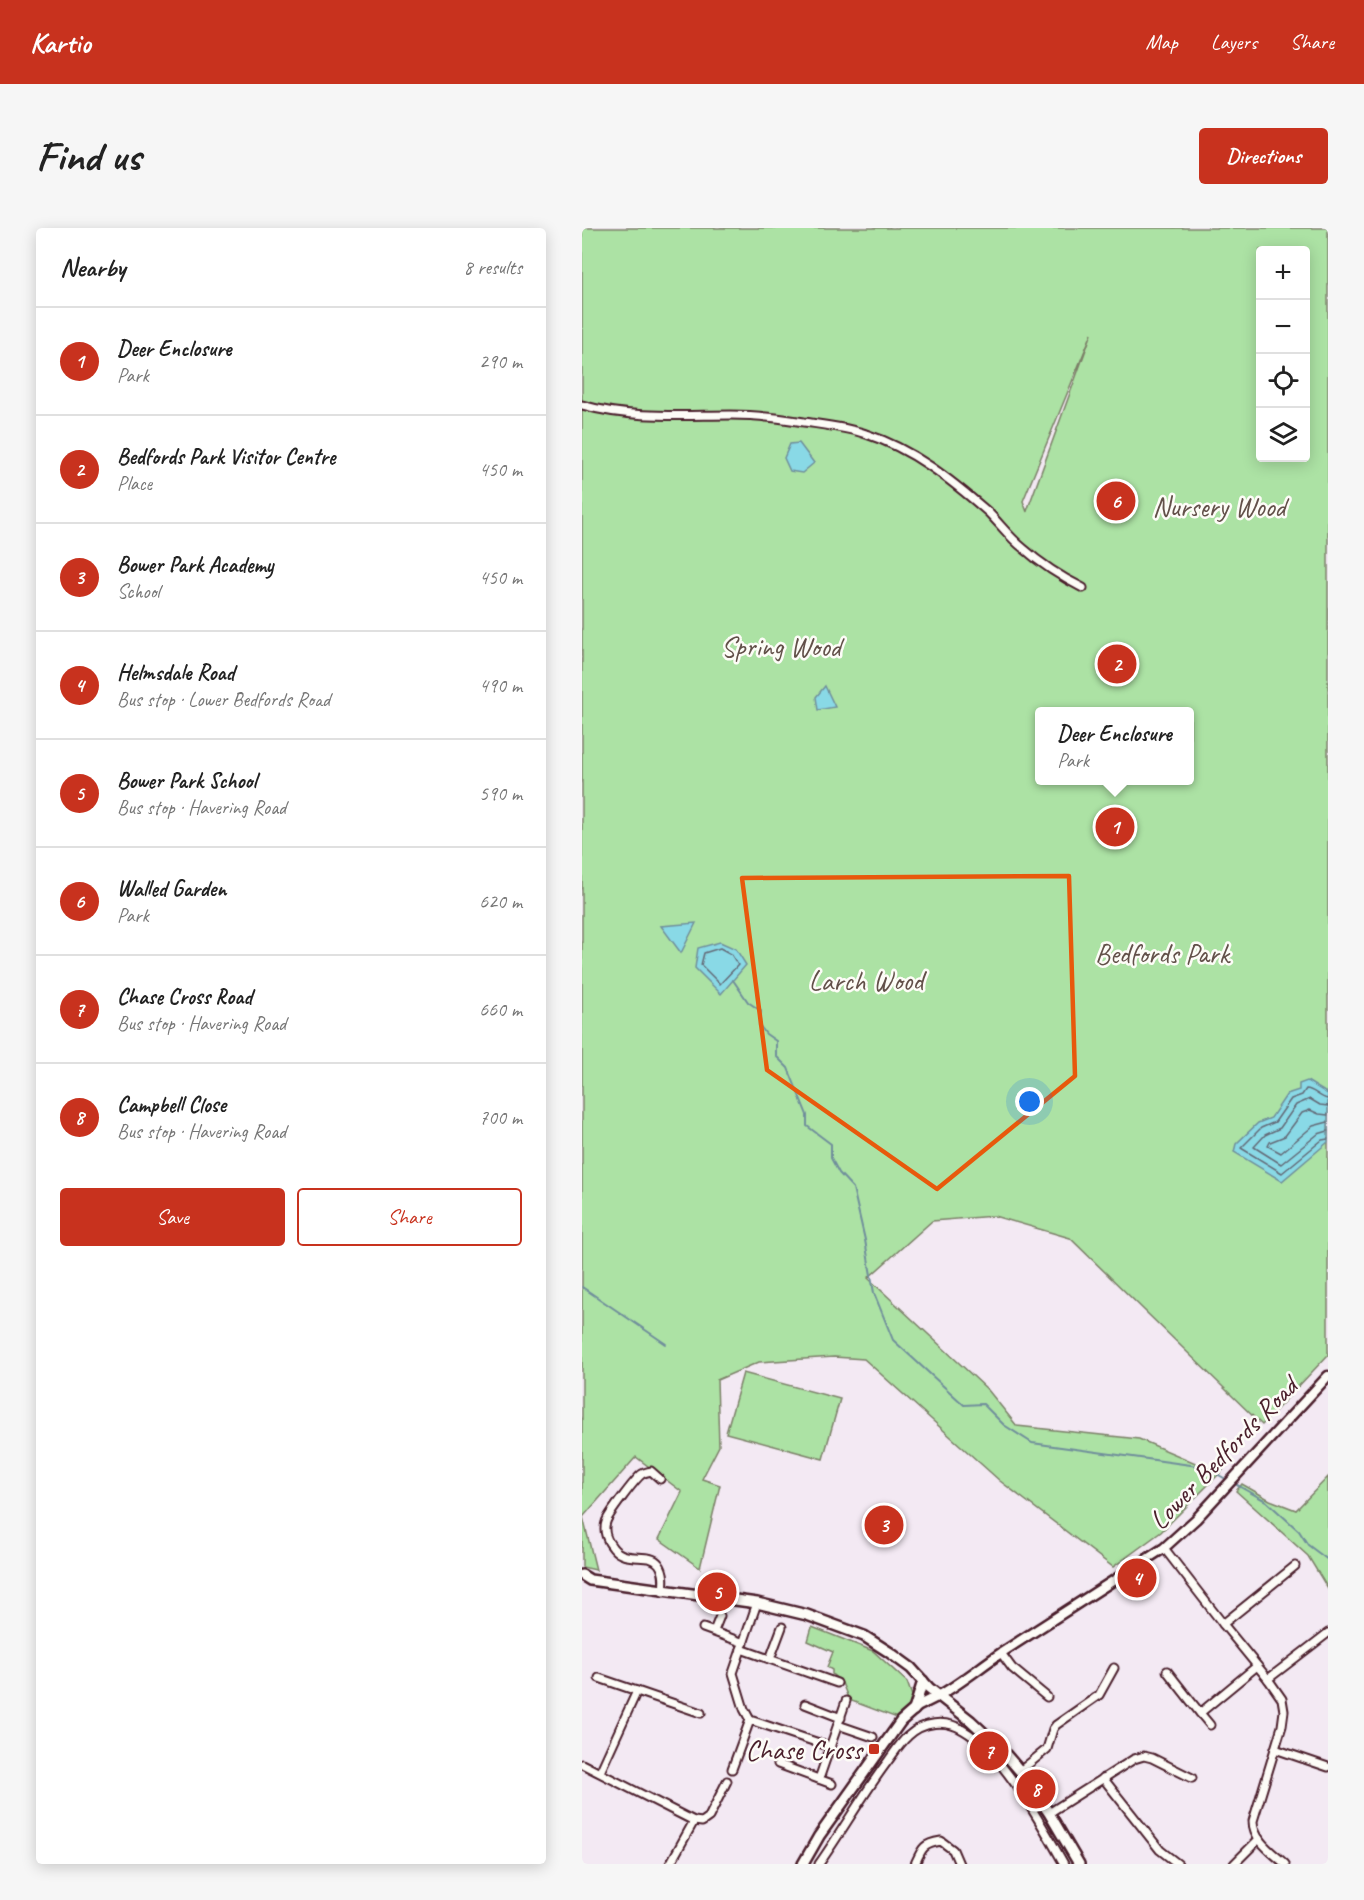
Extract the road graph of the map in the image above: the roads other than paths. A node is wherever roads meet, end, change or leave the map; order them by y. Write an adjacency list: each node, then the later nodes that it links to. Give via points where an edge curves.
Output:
1 (582, 405): 2 (street, via 628,414 770,417 868,434 910,452 944,476 1022,548 1062,578)
2 (1083, 588)
3 (1328, 1376): 5 (street, Lower Bedfords Road, via 1203,1512)
4 (660, 1479): 8 (street, via 651,1471 642,1474 605,1525 607,1539 620,1554 658,1563)
5 (1164, 1548): 11 (street); 17 (street, Lower Bedfords Road)
6 (1295, 1566): 11 (street)
7 (582, 1575): 8 (main road, via 590,1580)
8 (663, 1592): 9 (main road)
9 (757, 1603): 16 (street); 24 (main road, via 807,1615 864,1636 911,1668)
10 (720, 1616): 14 (street)
11 (1223, 1624): 19 (street)
12 (782, 1627): 18 (street)
13 (703, 1628): 14 (street)
14 (714, 1631): 16 (street)
15 (1328, 1633): 23 (street)
16 (742, 1646): 18 (street); 34 (street, via 733,1673)
17 (1001, 1653): 27 (street, Lower Bedfords Road); 28 (street, via 1012,1668)
18 (770, 1659): 25 (street)
19 (1257, 1666): 23 (street); 33 (street)
20 (1114, 1668): 44 (street, via 1113,1678 1094,1703 1056,1725 1047,1749)
21 (1167, 1671): 33 (street)
22 (599, 1678): 26 (street)
23 (1268, 1679): 39 (street, via 1282,1700 1284,1711)
24 (923, 1681): 27 (main road); 31 (main road)
25 (837, 1683)
26 (638, 1691): 32 (street); 45 (street)
27 (938, 1696): 31 (main road); 44 (main road, via 971,1721)
28 (1047, 1697)
29 (846, 1701): 35 (street)
30 (805, 1704): 35 (street)
31 (914, 1710): 54 (main road, via 901,1721 819,1836)
32 (701, 1713)
33 (1200, 1713): 36 (street)
34 (750, 1719): 38 (street); 43 (street)
35 (839, 1721): 37 (street); 38 (street)
36 (1210, 1725)
37 (873, 1737)
38 (831, 1747): 47 (street)
39 (1275, 1749): 42 (street); 53 (street, via 1253,1821)
40 (582, 1764): 45 (street)
41 (778, 1764): 47 (street)
42 (1328, 1767)
43 (732, 1769)
44 (1020, 1770): 51 (main road)
45 (600, 1772): 52 (street)
46 (1103, 1778): 48 (street, via 1144,1756); 51 (street); 61 (street, via 1160,1850)
47 (819, 1779): 50 (street)
48 (1192, 1779)
49 (727, 1781): 52 (street, via 709,1817 702,1822)
50 (832, 1784)
51 (1049, 1813): 60 (main road)
52 (694, 1821): 55 (street)
53 (1258, 1839): 62 (street); 63 (street)
54 (808, 1862)
55 (670, 1864)
56 (819, 1864): 59 (street, via 873,1779 904,1740 924,1726 945,1723 962,1729 993,1756 1017,1787)
57 (915, 1864): 58 (street, via 921,1849 930,1842 941,1841 953,1850)
58 (959, 1864)
59 (1064, 1864)
60 (1079, 1864)
61 (1178, 1864)
62 (1234, 1864)
63 (1285, 1864)

